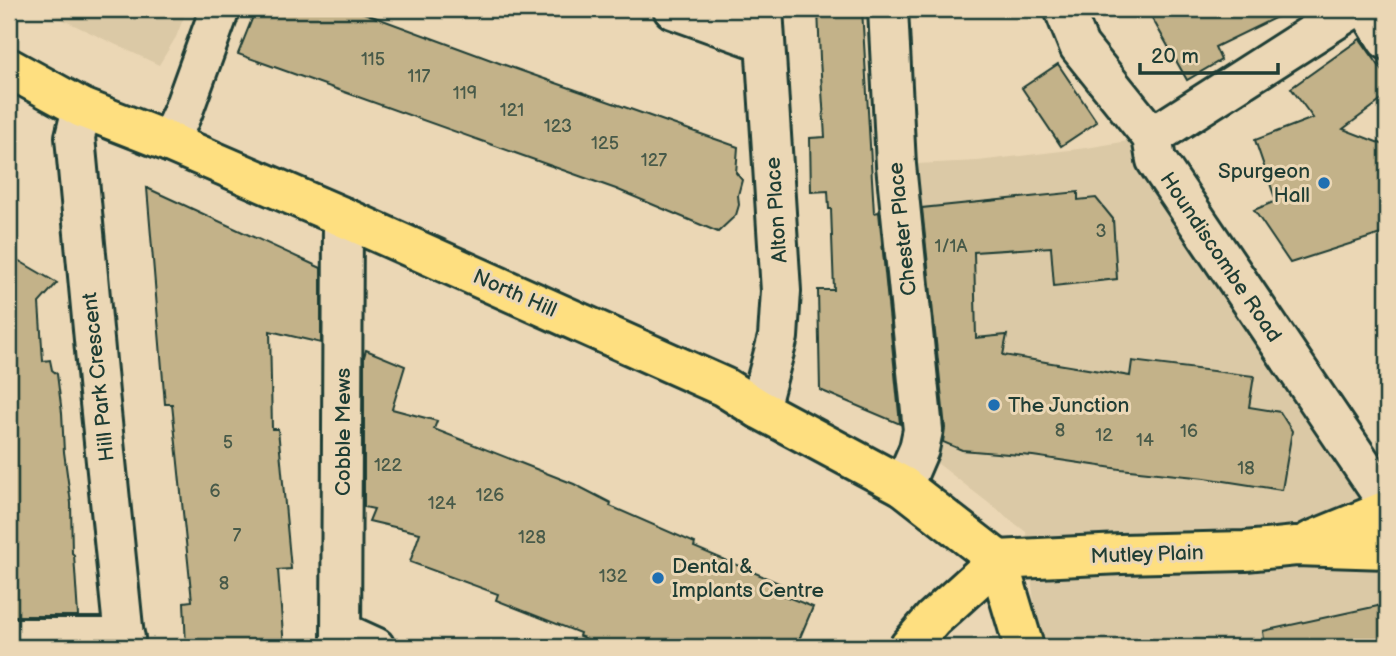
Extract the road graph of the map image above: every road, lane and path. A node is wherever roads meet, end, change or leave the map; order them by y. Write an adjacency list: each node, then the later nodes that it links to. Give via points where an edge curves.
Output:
1 (220, 9): 12 (street)
2 (673, 9): 7 (street)
3 (888, 9): 15 (street, Chester Place, via 896,165 923,430)
4 (1064, 9): 11 (street, Houndiscombe Road, via 1079,46)
5 (1352, 9): 11 (street)
6 (1368, 9): 8 (street)
7 (764, 25): 14 (street, Alton Place, via 781,290 778,337)
8 (1387, 40)
9 (9, 68): 10 (main road, North Hill)
10 (82, 108): 12 (main road, North Hill); 23 (street, Hill Park Crescent, via 75,137)
11 (1152, 138): 16 (street, Houndiscombe Road, via 1156,160)
12 (169, 142): 13 (main road, North Hill)
13 (344, 216): 14 (main road, North Hill, via 724,387); 22 (street, Cobble Mews)
14 (759, 409): 15 (main road, North Hill)
15 (903, 486): 20 (main road, North Hill)
16 (1387, 502)
17 (1387, 510): 18 (main road, Mutley Plain)
18 (1296, 547): 19 (main road, Mutley Plain); 20 (main road, Mutley Plain)
19 (1387, 549)
20 (998, 561): 24 (main road); 25 (main road)
21 (9, 638): 23 (street)
22 (353, 642)
23 (125, 643)
24 (909, 647)
25 (1024, 647)

